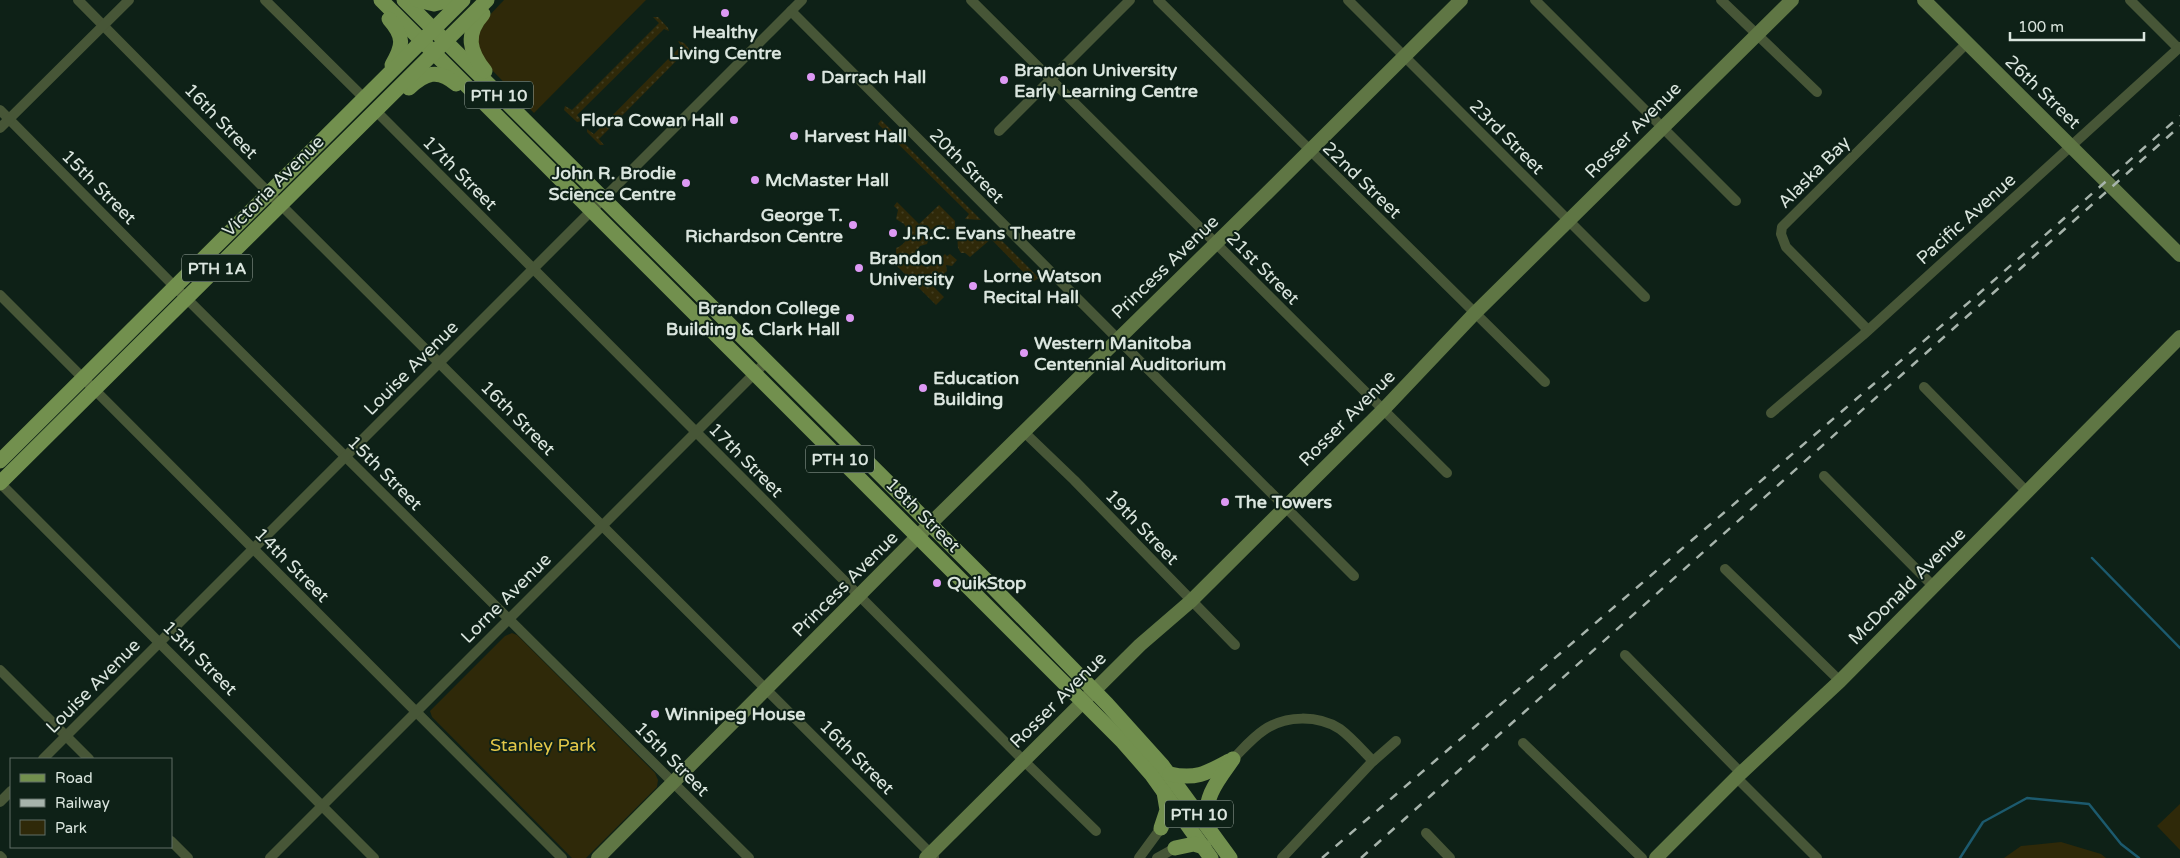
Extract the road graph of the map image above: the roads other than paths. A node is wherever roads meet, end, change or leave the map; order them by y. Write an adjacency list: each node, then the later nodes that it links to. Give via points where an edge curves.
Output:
1 (78, 0): 24 (street, 16th Street)
2 (129, 0): 24 (street)
3 (265, 0): 36 (street)
4 (371, 0): 34 (main road, via 398,29 401,41 398,55)
5 (380, 0): 27 (main road, 18th Street / PTH 10)
6 (404, 0): 25 (main road, 18th Street / PTH 10)
7 (417, 0): 8 (main road, via 434,4)
8 (450, 0)
9 (463, 0): 25 (main road, Victoria Avenue / PTH 1A)
10 (487, 0): 28 (main road)
11 (497, 0): 45 (main road, via 474,26 471,49 486,73 534,123)
12 (802, 0): 23 (street, Louise Avenue)
13 (970, 0): 33 (street, 21st Street)
14 (1130, 0): 33 (street)
15 (1158, 0): 46 (street, 22nd Street)
16 (1348, 0): 32 (street, 23rd Street)
17 (1461, 0): 32 (street, Princess Avenue)
18 (1535, 0): 41 (street)
19 (1721, 0): 26 (street)
20 (1792, 0): 26 (street, Rosser Avenue)
21 (1924, 0): 29 (street, 26th Street)
22 (2130, 0): 30 (street)
23 (791, 12): 48 (street, Louise Avenue); 63 (street, 20th Street)
24 (104, 25): 39 (street); 47 (street, 16th Street)
25 (434, 29): 27 (main road, Victoria Avenue / PTH 1A); 28 (main road, 18th Street / PTH 10)
26 (1758, 33): 35 (street); 41 (street, Rosser Avenue)
27 (422, 41): 31 (main road, 18th Street / PTH 10); 34 (main road, Victoria Avenue / PTH 1A)
28 (446, 41): 31 (main road); 45 (main road, 18th Street / PTH 10)
29 (1967, 43): 44 (street, 26th Street); 61 (street, Alaska Bay, via 1782,228 1782,241 1786,247)
30 (2179, 48): 44 (street, Pacific Avenue)
31 (434, 53): 38 (main road); 42 (main road, 18th Street / PTH 10)
32 (1403, 56): 46 (street, Princess Avenue); 52 (street, 23rd Street)
33 (1050, 80): 43 (street); 53 (street, 21st Street)
34 (378, 84): 36 (main road, Victoria Avenue / PTH 1A)
35 (1817, 92)
36 (364, 98): 47 (main road, Victoria Avenue / PTH 1A)
37 (0, 110): 39 (street, 15th Street)
38 (377, 112): 42 (main road, via 424,76 438,73); 50 (main road, Victoria Avenue / PTH 1A); 55 (street, 17th Street)
39 (9, 119): 40 (street); 56 (street, 15th Street)
40 (0, 128)
41 (1663, 128): 49 (street); 52 (street, Rosser Avenue)
42 (512, 131): 51 (main road, 18th Street / PTH 10)
43 (999, 131)
44 (2072, 146): 54 (street, 26th Street); 61 (street, Pacific Avenue)
45 (553, 149): 48 (main road, 18th Street / PTH 10)
46 (1309, 150): 53 (street, Princess Avenue); 60 (street, 22nd Street)
47 (269, 193): 50 (street, 16th Street); 56 (main road, Victoria Avenue / PTH 1A)
48 (602, 199): 51 (street, Louise Avenue); 64 (main road, 18th Street / PTH 10)
49 (1736, 200)
50 (281, 205): 59 (main road, Victoria Avenue / PTH 1A); 65 (street, 16th Street)
51 (591, 210): 55 (street, Louise Avenue); 66 (main road, 18th Street / PTH 10)
52 (1569, 220): 58 (street, 23rd Street); 60 (street, Rosser Avenue)
53 (1216, 244): 63 (street, Princess Avenue); 71 (street, 21st Street)
54 (2180, 254)
55 (533, 269): 65 (street, Louise Avenue); 73 (street, 17th Street)
56 (175, 287): 59 (street, 15th Street); 67 (main road, Victoria Avenue / PTH 1A)
57 (0, 295): 67 (street, 14th Street)
58 (1645, 296)
59 (187, 298): 70 (main road, Victoria Avenue / PTH 1A); 75 (street, 15th Street)
60 (1474, 314): 68 (street, 22nd Street); 71 (street, Rosser Avenue)
61 (1868, 330): 72 (street, Pacific Avenue)
62 (2180, 337): 80 (street, McDonald Avenue)
63 (1118, 340): 74 (street, Princess Avenue); 81 (street, 20th Street)
64 (766, 362): 66 (street, Lorne Avenue); 82 (main road, 18th Street / PTH 10)
65 (439, 363): 75 (street, Louise Avenue); 83 (street, 16th Street)
66 (755, 374): 73 (street, Lorne Avenue); 84 (main road, 18th Street / PTH 10)
67 (84, 378): 70 (street, 14th Street); 76 (main road, Victoria Avenue / PTH 1A)
68 (1545, 382)
69 (1924, 387): 80 (street)
70 (95, 390): 79 (main road, Victoria Avenue / PTH 1A); 85 (street, 14th Street)
71 (1383, 410): 77 (street, 21st Street); 81 (street, Rosser Avenue)
72 (1771, 413)
73 (695, 432): 83 (street, Lorne Avenue); 89 (street, 17th Street)
74 (1024, 432): 82 (street, Princess Avenue); 90 (street, 19th Street)
75 (345, 457): 85 (street, Louise Avenue); 91 (street, 15th Street)
76 (0, 461)
77 (1447, 473)
78 (1824, 476): 88 (street)
79 (0, 483): 92 (street, 13th Street)
80 (2027, 492): 88 (street, McDonald Avenue)
81 (1285, 506): 87 (street, 20th Street); 90 (street, Rosser Avenue)
82 (929, 524): 84 (street, Princess Avenue); 98 (main road, 18th Street / PTH 10)
83 (602, 526): 91 (street, Lorne Avenue); 97 (street, 16th Street)
84 (918, 537): 89 (street, Princess Avenue); 98 (main road, 18th Street / PTH 10)
85 (253, 549): 92 (street, Louise Avenue); 99 (street, 14th Street)
86 (1725, 569): 96 (street)
87 (1354, 576)
88 (1933, 586): 96 (street, McDonald Avenue)
89 (859, 596): 97 (street, Princess Avenue); 106 (street, 17th Street)
90 (1192, 601): 93 (street, 19th Street); 98 (street, Rosser Avenue, via 1140,645)
91 (509, 618): 99 (street, Lorne Avenue); 110 (street, 15th Street)
92 (159, 643): 100 (street, Louise Avenue); 114 (street, 13th Street)
93 (1235, 646)
94 (1625, 655): 109 (street)
95 (0, 670): 100 (street)
96 (1840, 681): 109 (street, McDonald Avenue)
97 (766, 689): 110 (street, Princess Avenue); 122 (street, 16th Street)
98 (1088, 696): 106 (street, Rosser Avenue); 108 (main road, 18th Street / PTH 10, via 1141,740); 111 (main road, 18th Street / PTH 10)
99 (416, 712): 114 (street, Lorne Avenue); 127 (street, 14th Street)
100 (66, 736): 103 (street, Louise Avenue); 104 (street)
101 (1396, 740): 107 (street)
102 (1523, 743): 134 (street)
103 (44, 758)
104 (88, 758)
105 (1233, 758): 107 (street, via 1265,730 1302,718 1338,728); 108 (main road, via 1192,777); 115 (main road, via 1210,794 1206,809)
106 (1024, 761): 117 (street, 17th Street); 122 (street, Rosser Avenue)
107 (1373, 761): 132 (street)
108 (1170, 774): 115 (main road, 18th Street / PTH 10)
109 (1739, 776): 135 (street, McDonald Avenue); 136 (street)
110 (673, 783): 128 (street, Princess Avenue); 129 (street, 15th Street)
111 (1163, 791): 116 (main road, via 1166,810); 121 (main road, 18th Street / PTH 10)
112 (10, 792): 113 (street)
113 (0, 802)
114 (322, 806): 125 (street, Lorne Avenue); 126 (street, 13th Street)
115 (1208, 827): 123 (main road, 18th Street / PTH 10)
116 (1161, 828): 130 (street)
117 (1096, 831)
118 (1426, 833): 133 (street)
119 (172, 842): 124 (street)
120 (1175, 848): 121 (main road, via 1194,844); 131 (street)
121 (1208, 853)
122 (930, 856)
123 (1229, 856)
124 (188, 858)
125 (270, 858)
126 (374, 858)
127 (562, 858)
128 (598, 858)
129 (749, 858)
130 (1139, 858)
131 (1158, 858)
132 (1282, 858)
133 (1450, 858)
134 (1642, 858)
135 (1656, 858)
136 (1817, 858)

